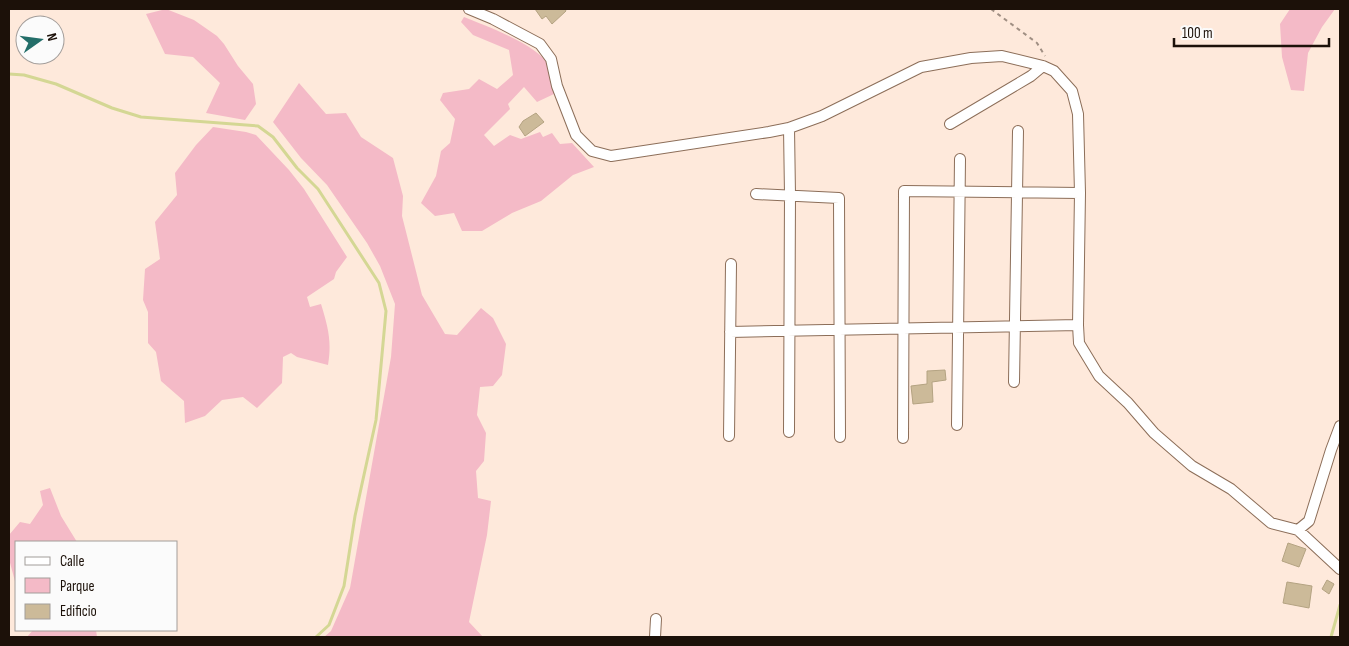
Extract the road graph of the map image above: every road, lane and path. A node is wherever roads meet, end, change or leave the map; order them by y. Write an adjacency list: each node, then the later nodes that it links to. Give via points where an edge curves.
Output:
1 (469, 9): 6 (street, via 540,44 551,59 557,86 576,134 592,151 611,156)
2 (991, 9): 4 (path, via 1037,43)
3 (1043, 66): 4 (street); 5 (street); 6 (street, via 1002,56 921,67 822,116)
4 (1054, 71): 11 (street, via 1072,91 1078,114)
5 (950, 124)
6 (789, 128): 13 (street)
7 (1018, 132): 10 (street)
8 (960, 159): 9 (street)
9 (959, 192): 10 (street); 17 (street); 18 (street, via 904,191)
10 (1017, 192): 11 (street); 16 (street)
11 (1080, 193): 15 (street)
12 (756, 194): 13 (street)
13 (790, 196): 19 (street, via 839,198); 20 (street)
14 (731, 264): 21 (street)
15 (1078, 325): 16 (street); 29 (street, via 1079,343 1099,376 1154,434 1192,466 1231,489 1271,523)
16 (1015, 326): 17 (street); 22 (street)
17 (958, 327): 18 (street); 23 (street)
18 (903, 328): 19 (street); 28 (street)
19 (839, 330): 20 (street); 27 (street)
20 (790, 331): 21 (street); 25 (street)
21 (730, 332): 26 (street)
22 (1014, 382)
23 (957, 425)
24 (1340, 426): 29 (street, via 1308,521)
25 (789, 432)
26 (729, 436)
27 (840, 437)
28 (903, 438)
29 (1298, 530): 30 (street)
30 (1340, 569)
31 (656, 619): 32 (street)
32 (655, 637)

